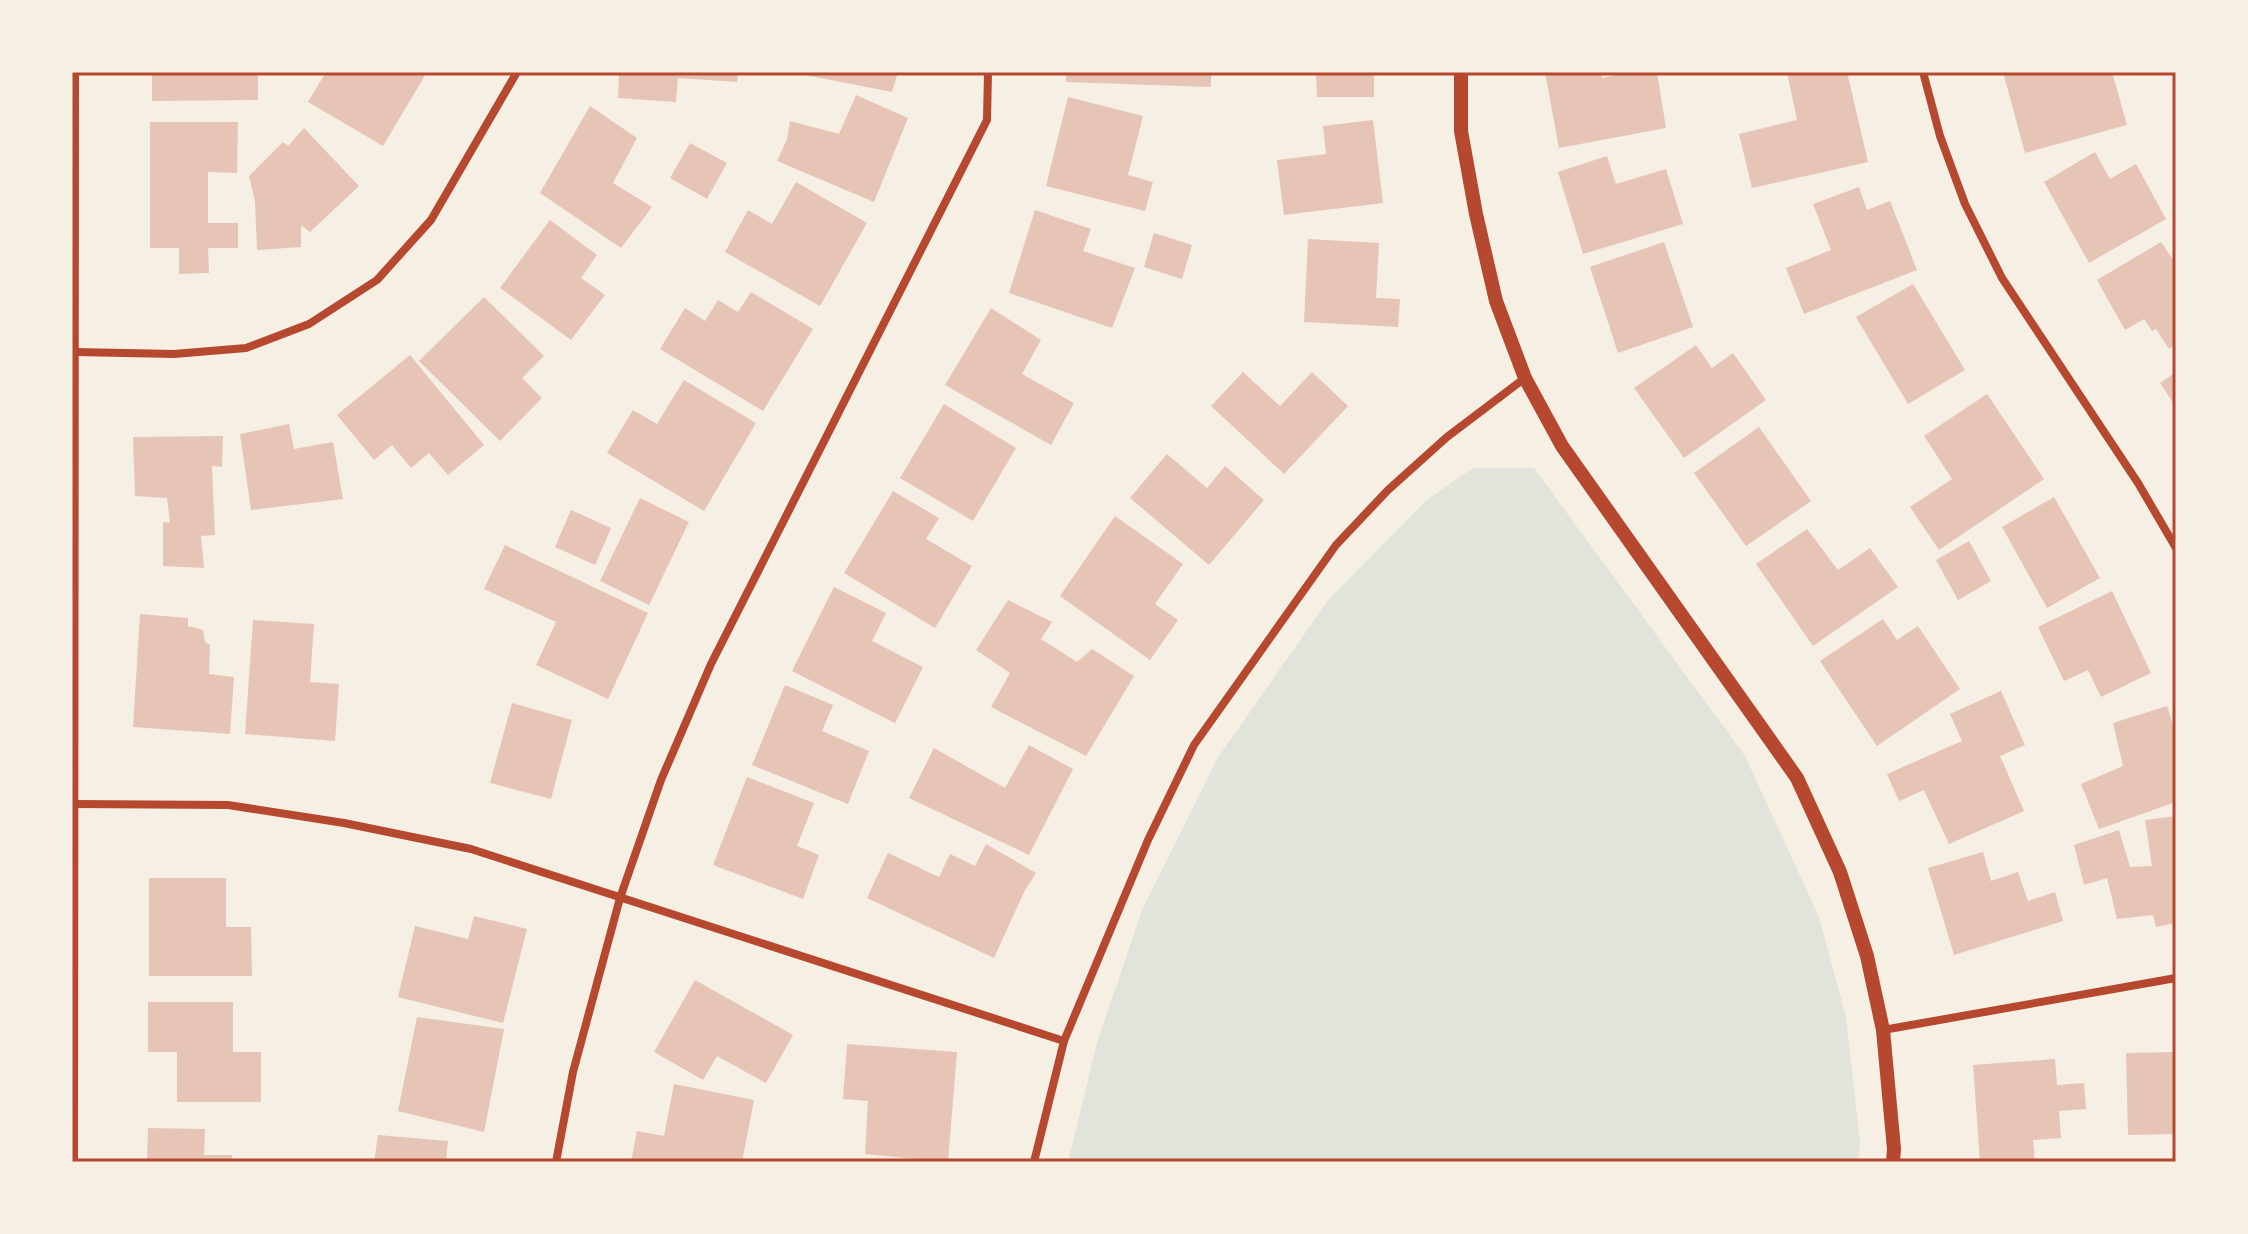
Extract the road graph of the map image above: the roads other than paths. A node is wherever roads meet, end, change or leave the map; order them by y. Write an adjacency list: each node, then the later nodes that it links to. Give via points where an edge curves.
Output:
1 (75, 72): 6 (street)
2 (517, 72): 6 (street, via 431,220 377,280 309,324 246,348 174,354)
3 (988, 72): 10 (street, via 987,120 711,664 661,780)
4 (1461, 72): 7 (street, via 1461,131 1476,214 1496,301)
5 (1923, 72): 8 (street, via 1965,204 2002,278)
6 (75, 352): 9 (street)
7 (1525, 378): 12 (street, via 1562,446 1797,778 1840,872); 13 (street, via 1447,437 1336,545 1194,745)
8 (2176, 548)
9 (74, 804): 10 (street, via 228,805 344,823 471,849); 14 (street)
10 (620, 898): 13 (street); 15 (street, via 573,1072)
11 (2176, 978): 12 (street)
12 (1883, 1030): 17 (street)
13 (1064, 1041): 16 (street)
14 (74, 1162)
15 (556, 1162)
16 (1034, 1162)
17 (1893, 1162)

